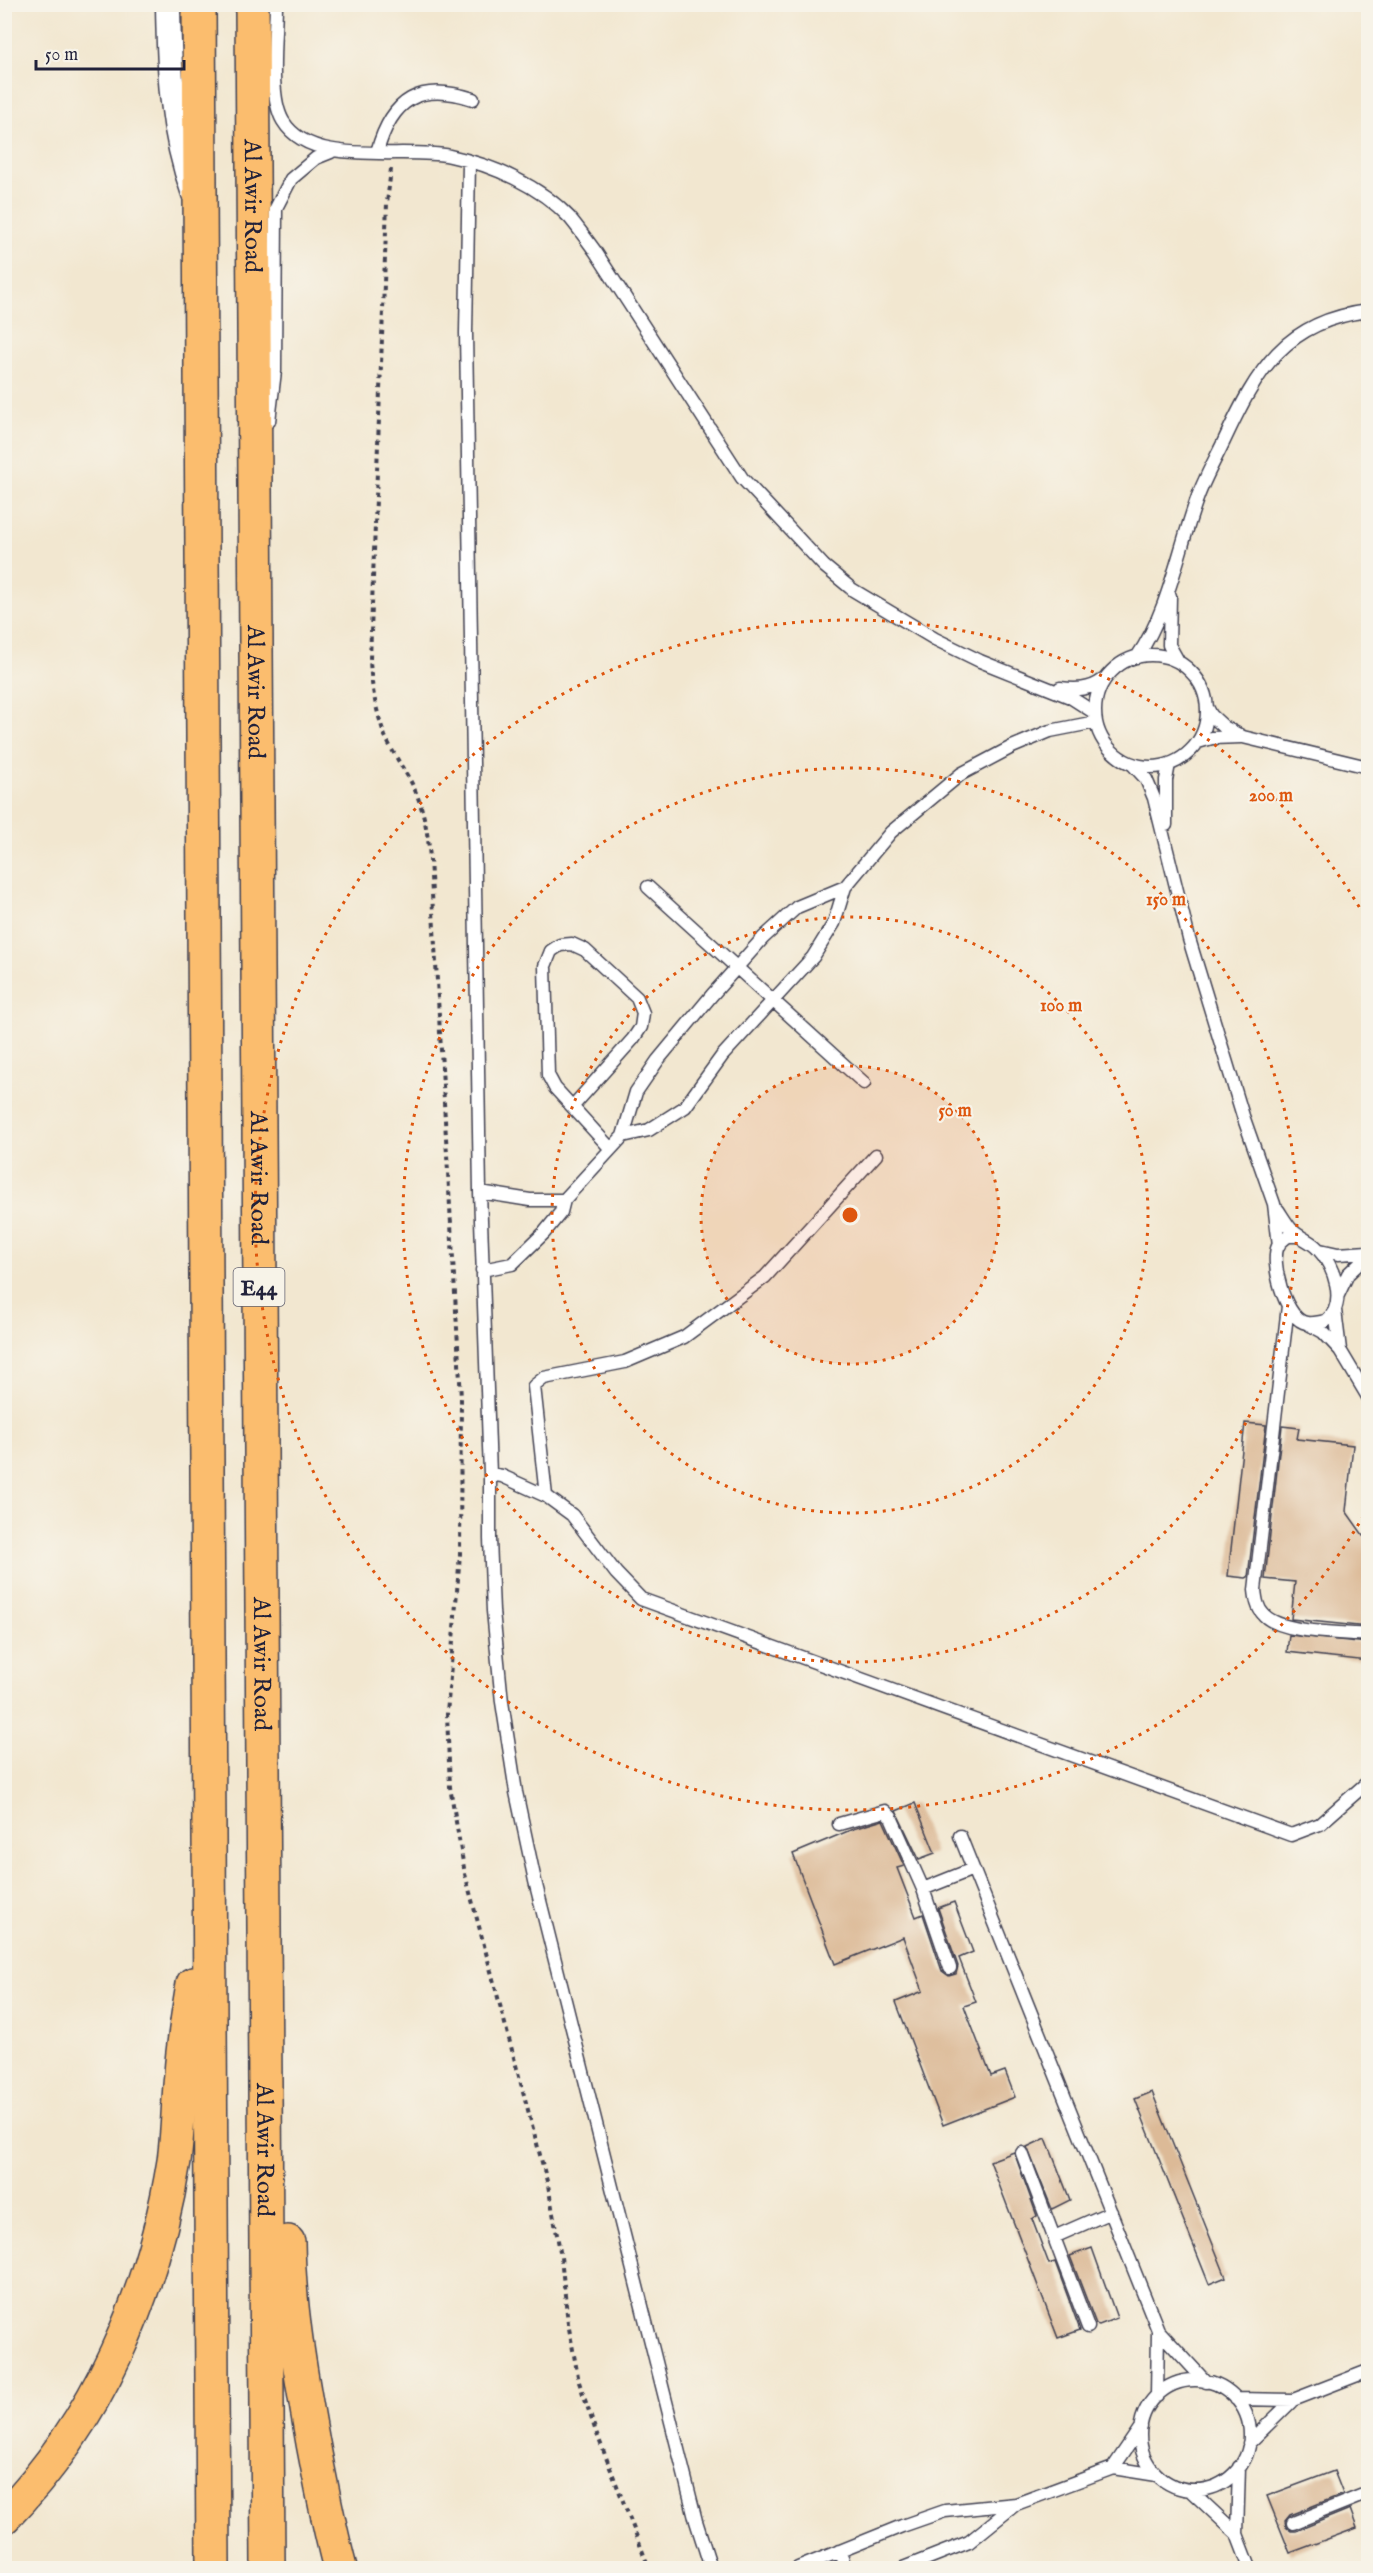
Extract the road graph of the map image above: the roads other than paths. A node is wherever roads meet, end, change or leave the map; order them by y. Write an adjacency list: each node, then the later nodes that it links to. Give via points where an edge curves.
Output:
1 (168, 4): 9 (street, via 171,106 182,160)
2 (199, 4): 9 (highway, E44)
3 (252, 4): 11 (highway, Al Awir Road / E44)
4 (276, 4): 6 (lane, via 276,105 296,136)
5 (473, 99): 7 (lane, via 449,91 423,93 400,106 384,127)
6 (331, 152): 7 (lane); 11 (lane, via 309,162 291,179 276,208 275,371 270,416)
7 (377, 152): 8 (lane, via 429,153)
8 (469, 162): 16 (lane, via 521,182 568,217 595,250 742,478 824,566 861,595 935,639); 34 (lane, via 466,333)
9 (200, 213): 55 (highway, E44)
10 (1368, 311): 12 (lane, via 1309,327 1282,346 1260,374 1197,497)
11 (255, 479): 57 (highway, Al Awir Road / E44)
12 (1173, 574): 13 (lane, via 1155,625); 14 (lane, via 1168,634)
13 (1137, 657): 14 (lane, via 1160,655); 15 (lane, via 1124,661)
14 (1178, 662): 17 (lane, via 1202,688)
15 (1105, 680): 16 (lane, via 1073,690); 18 (lane, via 1099,688)
16 (1032, 683): 18 (lane, via 1070,697)
17 (1207, 706): 19 (lane, via 1224,727); 20 (lane)
18 (1095, 718): 22 (lane, via 1104,742 1116,756); 26 (lane, via 1050,731 961,774 891,832)
19 (1243, 737): 20 (lane); 23 (lane)
20 (1198, 742): 21 (lane)
21 (1169, 764): 22 (lane, via 1151,768); 24 (lane)
22 (1133, 765): 24 (lane, via 1150,786)
23 (1368, 767)
24 (1169, 859): 36 (lane, via 1226,1061)
25 (648, 887): 27 (lane)
26 (845, 887): 27 (lane, via 798,907); 28 (lane, via 834,923 813,957)
27 (737, 967): 28 (lane); 31 (lane, via 636,1092)
28 (774, 999): 29 (lane); 31 (lane, via 722,1056 686,1107 649,1130)
29 (864, 1083)
30 (573, 1106): 30 (lane, via 548,1075 545,966 551,951 572,944 585,950 638,998 643,1013 641,1027 633,1039); 32 (lane)
31 (623, 1136): 32 (lane)
32 (611, 1149): 35 (lane)
33 (876, 1155): 49 (lane, via 765,1277 684,1337 625,1362 544,1378 534,1386)
34 (480, 1192): 35 (lane, via 530,1200); 41 (lane)
35 (564, 1200): 41 (lane, via 561,1212 512,1264)
36 (1274, 1204): 37 (lane); 38 (lane)
37 (1300, 1236): 38 (lane, via 1288,1236); 39 (lane)
38 (1279, 1245): 43 (lane, via 1276,1270)
39 (1320, 1250): 40 (lane); 42 (lane)
40 (1368, 1253): 42 (lane, via 1348,1274)
41 (482, 1270): 48 (lane)
42 (1338, 1295): 44 (lane)
43 (1288, 1306): 45 (lane, via 1295,1318); 50 (lane, via 1255,1590 1257,1603 1264,1615 1281,1626)
44 (1335, 1310): 45 (lane, via 1326,1321); 46 (lane)
45 (1304, 1323): 46 (lane, via 1323,1332)
46 (1340, 1350): 47 (lane)
47 (1368, 1397)
48 (490, 1474): 49 (lane); 84 (lane, via 493,1611 516,1792 549,1938)
49 (546, 1496): 51 (lane, via 572,1515 616,1574 641,1599 1291,1835 1320,1824)
50 (1368, 1635)
51 (1368, 1782)
52 (839, 1824): 56 (lane, via 885,1811)
53 (960, 1836): 54 (lane)
54 (973, 1869): 56 (lane); 60 (lane)
55 (209, 1888): 77 (highway, via 181,2071 174,2159 156,2246 126,2331 86,2411 33,2488); 81 (highway, E44)
56 (922, 1889): 58 (lane)
57 (263, 1905): 82 (highway, Al Awir Road / E44); 83 (highway, via 283,2003 289,2284 308,2416)
58 (950, 1968)
59 (1022, 2153): 61 (lane)
60 (1111, 2212): 61 (lane); 63 (lane)
61 (1054, 2237): 62 (lane)
62 (1088, 2326)
63 (1158, 2330): 65 (lane); 66 (lane)
64 (1368, 2371): 68 (lane)
65 (1206, 2382): 66 (lane, via 1180,2383); 67 (lane)
66 (1157, 2396): 69 (lane)
67 (1236, 2399): 68 (lane); 70 (lane, via 1245,2412)
68 (1293, 2400): 70 (lane)
69 (1141, 2427): 72 (lane); 73 (lane, via 1143,2453)
70 (1249, 2443): 71 (lane)
71 (1239, 2467): 74 (lane, via 1218,2485); 79 (lane)
72 (1113, 2468): 73 (lane); 76 (lane)
73 (1157, 2475): 74 (lane)
74 (1190, 2490): 79 (lane)
75 (1366, 2496): 78 (lane)
76 (1016, 2504): 80 (lane, via 945,2511); 87 (lane, via 969,2542)
77 (4, 2517)
78 (1293, 2523)
79 (1237, 2534): 88 (lane)
80 (839, 2551): 85 (lane); 86 (lane)
81 (213, 2568)
82 (268, 2568)
83 (340, 2568)
84 (711, 2568)
85 (798, 2568)
86 (846, 2568)
87 (903, 2568)
88 (1250, 2568)

